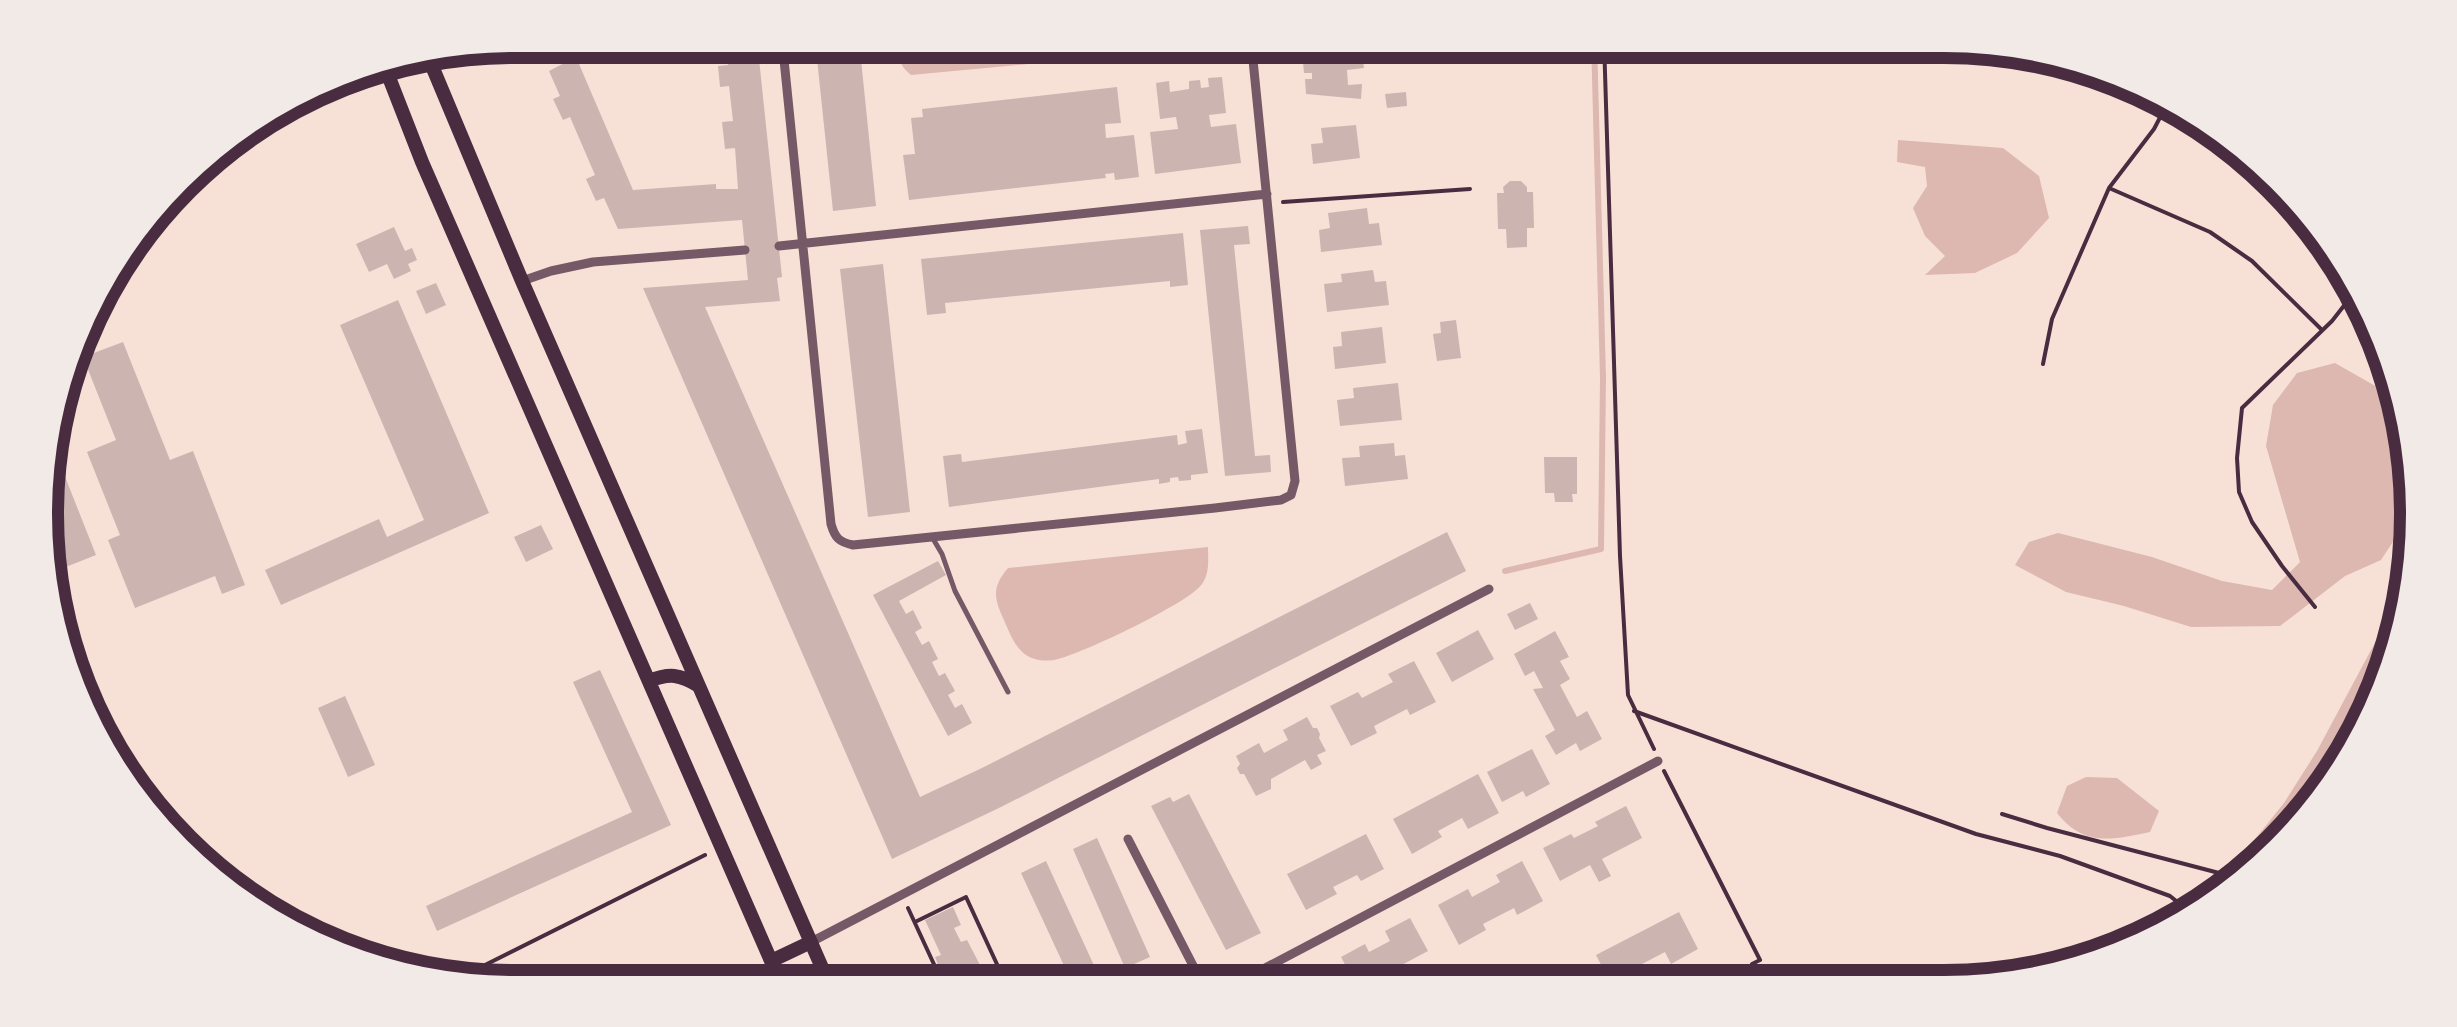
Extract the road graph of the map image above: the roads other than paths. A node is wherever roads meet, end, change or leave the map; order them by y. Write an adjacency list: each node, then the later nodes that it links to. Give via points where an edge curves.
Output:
1 (784, 58): 6 (street)
2 (1253, 58): 5 (street)
3 (430, 65): 9 (main road)
4 (387, 75): 12 (main road)
5 (1268, 199): 6 (street); 10 (street, via 1296,481 1291,495)
6 (804, 244): 7 (street); 10 (street, via 834,536 853,546)
7 (779, 246)
8 (745, 250): 9 (street, via 593,262)
9 (522, 280): 13 (main road)
10 (932, 537): 14 (lane)
11 (1489, 590): 17 (street)
12 (649, 682): 13 (main road, via 667,674); 18 (main road)
13 (700, 686): 17 (main road)
14 (1008, 692)
15 (1658, 761): 22 (street)
16 (1128, 839): 21 (street)
17 (811, 942): 18 (main road); 20 (main road)
18 (771, 960): 19 (main road)
19 (775, 970)
20 (823, 970)
21 (1195, 970)
22 (1261, 970)

